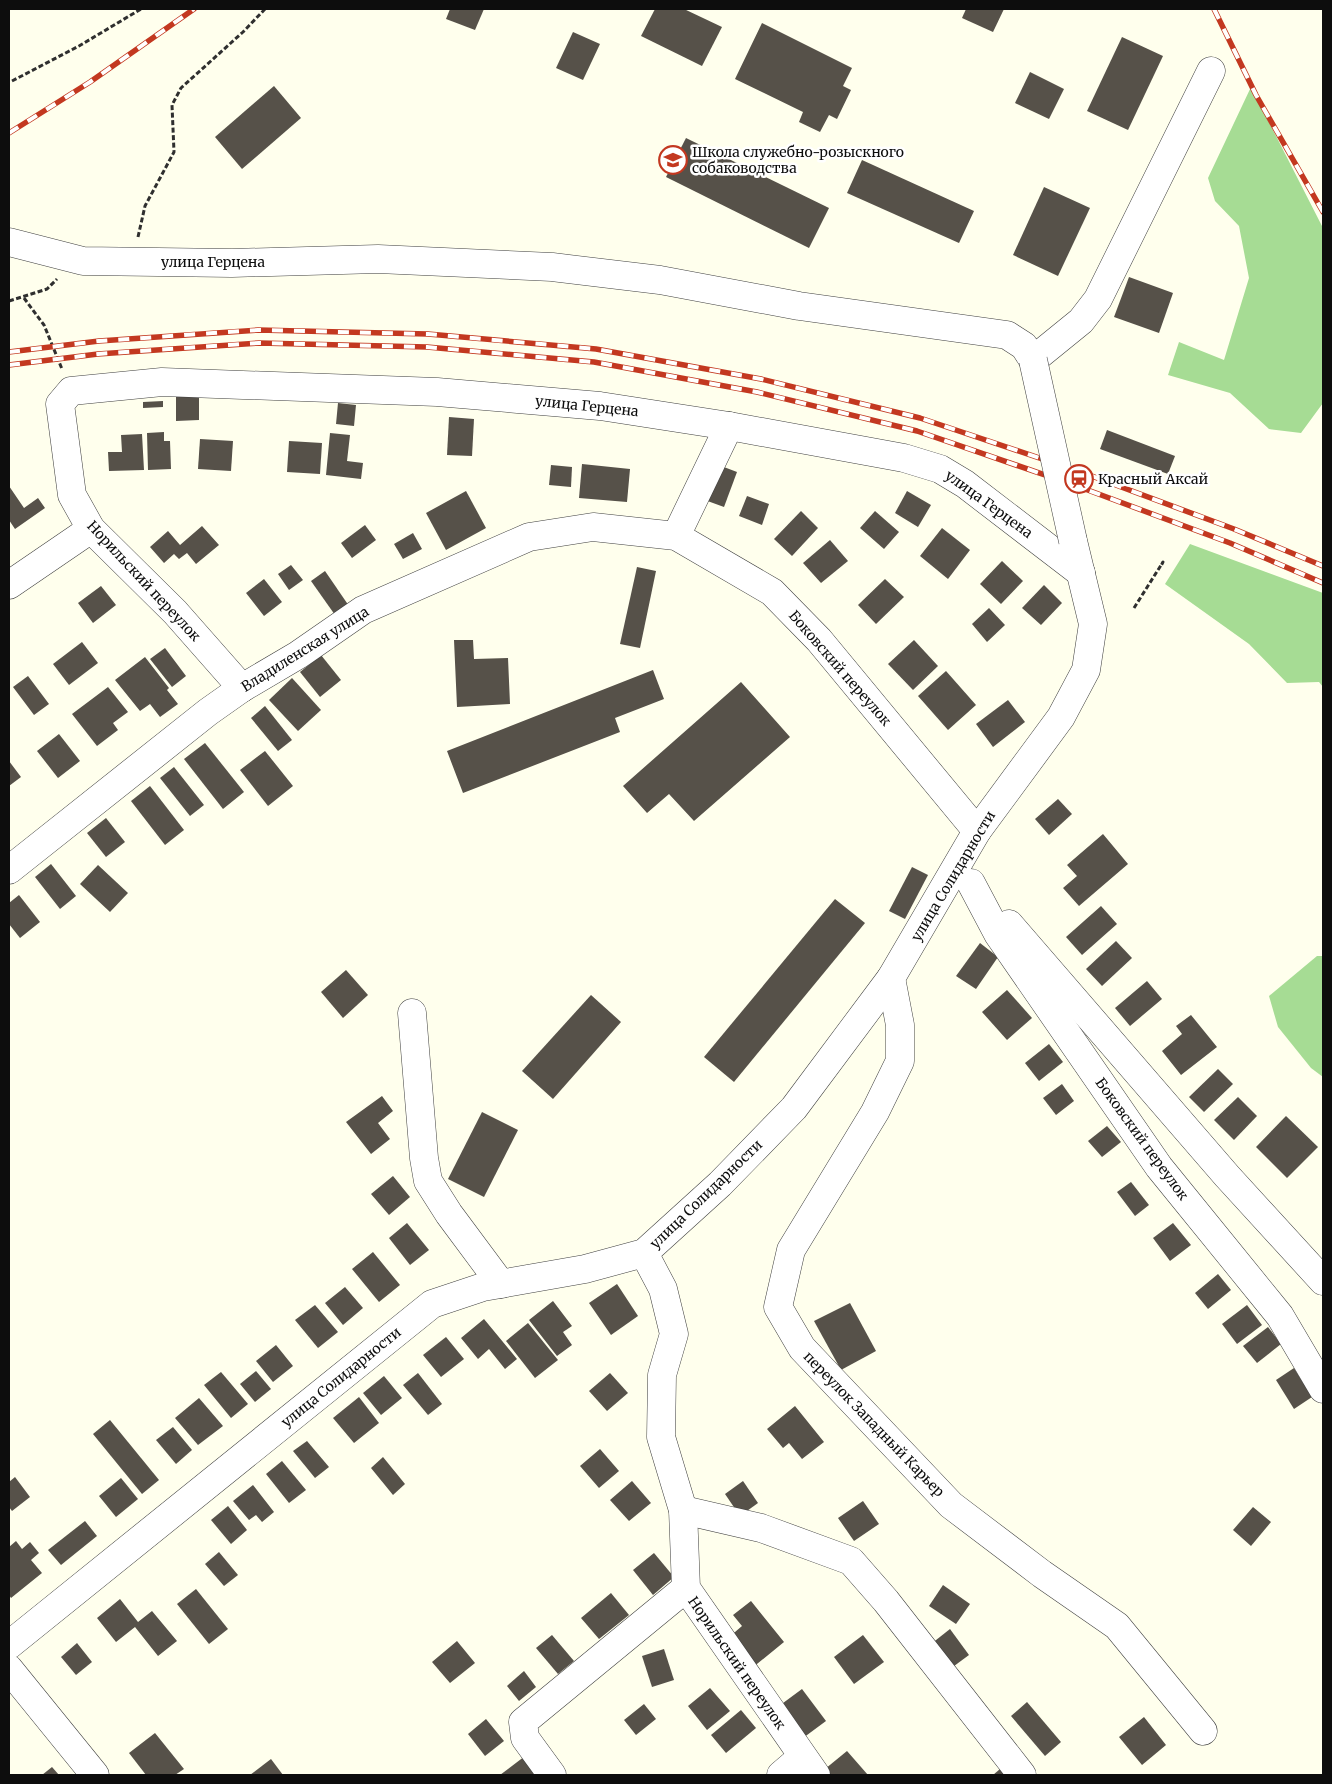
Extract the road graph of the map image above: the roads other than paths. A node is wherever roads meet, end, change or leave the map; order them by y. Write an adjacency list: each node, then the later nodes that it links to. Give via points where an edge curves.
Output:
1 (1211, 71): 3 (street, via 1098,300 1081,321)
2 (9, 242): 3 (street, улица Герцена, via 82,261 232,263 378,259 552,267 660,280 799,306 1007,335 1024,346)
3 (1033, 360): 8 (street, bridge)
4 (65, 398): 5 (street, улица Герцена, via 162,382 437,392 600,406); 6 (street, Норильский переулок, via 72,495)
5 (729, 426): 7 (street); 8 (street, улица Герцена, via 904,458 940,469 965,484)
6 (90, 529): 9 (street); 10 (street, Норильский переулок, via 175,612)
7 (676, 536): 10 (street, Владиленская улица, via 593,526 529,537 363,610 298,655); 11 (street, Боковский переулок, via 772,592 819,640)
8 (1081, 573): 11 (street, улица Солидарности, via 1093,624 1086,670 1061,717)
9 (9, 585)
10 (242, 688): 12 (street, Владиленская улица)
11 (977, 831): 13 (street, улица Солидарности)
12 (9, 870)
13 (965, 873): 14 (street, улица Солидарности); 17 (street); 19 (street, Боковский переулок, via 998,934 1159,1167 1280,1316)
14 (891, 978): 16 (street, улица Солидарности, via 794,1108 720,1184); 24 (street, переулок Западный Карьер, via 900,1025 900,1061 875,1112 791,1250 778,1307 802,1348 951,1505 1117,1626)
15 (412, 1013): 18 (street, via 428,1181)
16 (644, 1253): 18 (street, улица Солидарности, via 585,1269); 20 (street, Норильский переулок, via 663,1289 674,1334 662,1375 661,1438)
17 (1323, 1282)
18 (502, 1284): 22 (street, улица Солидарности, via 432,1304)
19 (1323, 1389)
20 (683, 1510): 21 (street, Норильский переулок); 29 (street, via 761,1528 851,1561)
21 (686, 1588): 25 (street, Норильский переулок); 27 (street, via 523,1722 525,1738)
22 (9, 1645)
23 (9, 1669): 26 (street)
24 (1203, 1732)
25 (809, 1766): 28 (street)
26 (95, 1775)
27 (552, 1775)
28 (781, 1775)
29 (1022, 1775)

